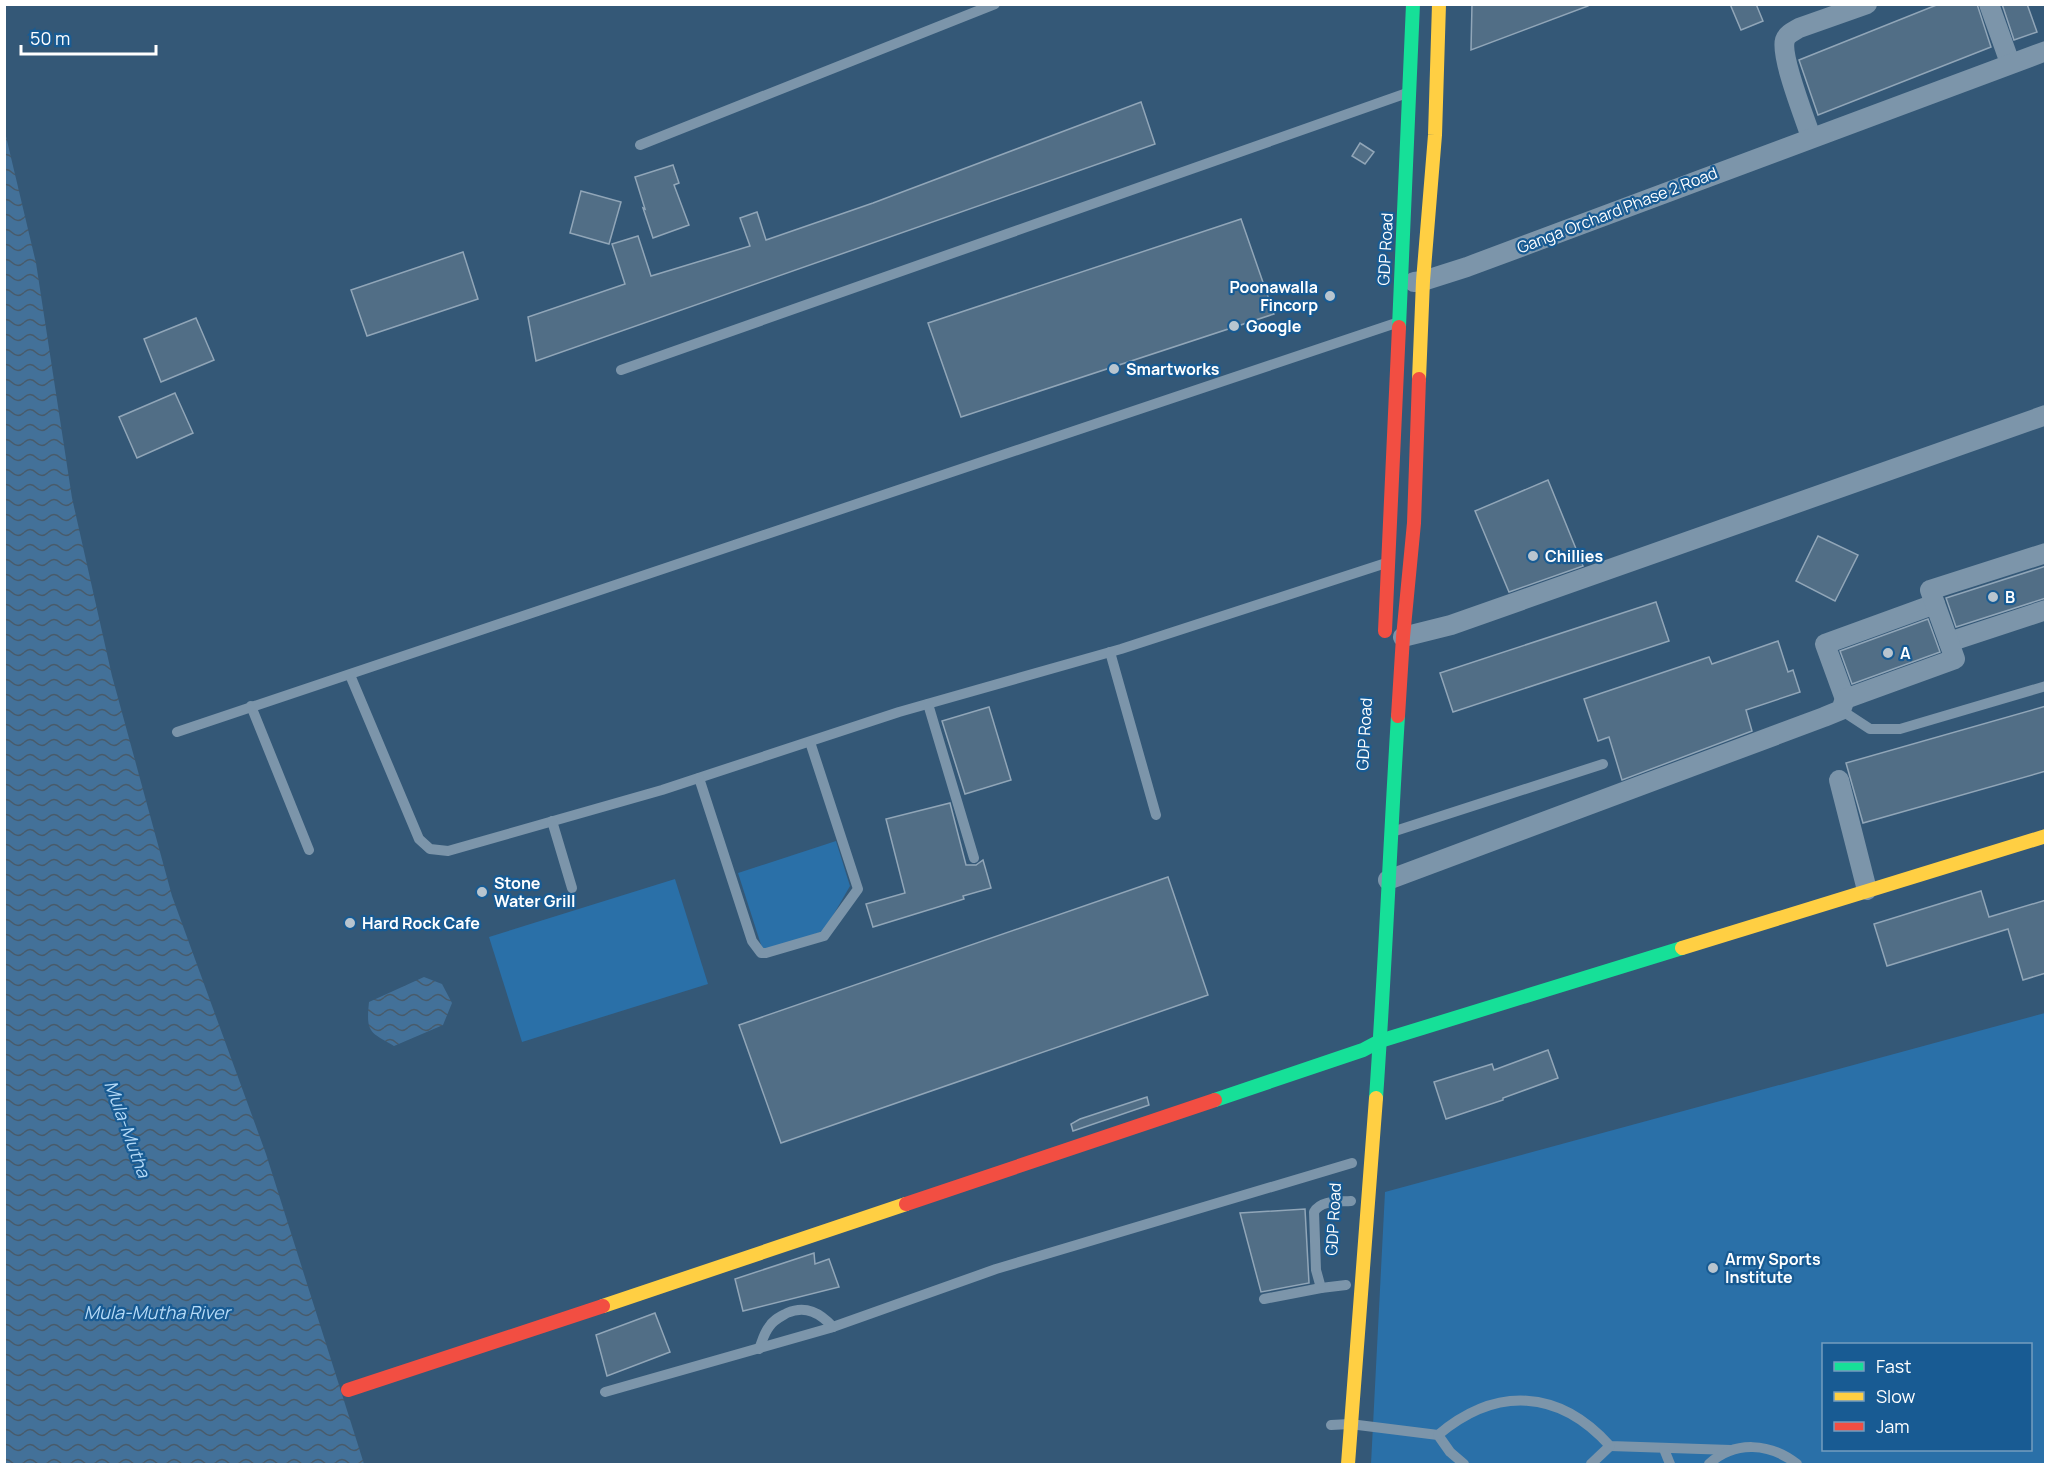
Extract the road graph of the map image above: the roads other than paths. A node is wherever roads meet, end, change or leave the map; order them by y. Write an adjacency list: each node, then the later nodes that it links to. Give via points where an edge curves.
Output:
1 (995, 4): 10 (lane)
2 (1413, 4): 8 (main road, GDP Road)
3 (1439, 4): 11 (main road, via 1435,135)
4 (1867, 4): 9 (street, via 1799,28 1785,41 1785,56)
5 (1989, 4): 7 (street)
6 (2046, 51): 7 (street, Ganga Orchard Phase 2 Road)
7 (2010, 63): 9 (street, Ganga Orchard Phase 2 Road)
8 (1409, 93): 12 (main road, GDP Road); 14 (lane)
9 (1811, 137): 11 (street, Ganga Orchard Phase 2 Road)
10 (640, 145)
11 (1423, 281): 12 (street, Ganga Orchard Phase 2 Road); 20 (main road, via 1414,523)
12 (1400, 283): 13 (main road, GDP Road)
13 (1399, 322): 17 (main road, GDP Road); 23 (lane)
14 (621, 370)
15 (2046, 415): 20 (street, via 1450,625)
16 (2046, 553): 18 (street, via 1930,590)
17 (1389, 562): 20 (main road, GDP Road); 22 (lane)
18 (1935, 604): 21 (street); 26 (street, via 1825,644)
19 (2046, 610): 21 (street)
20 (1394, 639): 35 (main road)
21 (1949, 642): 26 (street, via 1955,659)
22 (1110, 652): 25 (lane); 33 (lane)
23 (350, 675): 27 (lane); 34 (lane, via 419,839 430,849 448,851)
24 (2046, 686): 26 (lane, via 1900,729 1870,729)
25 (928, 704): 29 (lane); 38 (lane)
26 (1843, 704): 39 (street)
27 (251, 706): 28 (lane); 37 (lane)
28 (177, 732)
29 (810, 742): 31 (lane); 31 (lane, via 858,889 824,936 765,953 758,951)
30 (1603, 764): 35 (lane)
31 (699, 778): 34 (lane)
32 (1839, 780): 41 (street)
33 (1156, 815)
34 (552, 821): 40 (lane)
35 (1391, 832): 39 (main road)
36 (2046, 836): 41 (main road)
37 (309, 850)
38 (974, 858)
39 (1388, 880): 43 (main road)
40 (572, 888)
41 (1867, 890): 43 (main road)
42 (1364, 1035): 44 (main road)
43 (1380, 1041): 44 (main road); 55 (main road)
44 (1363, 1056): 52 (main road)
45 (1352, 1157): 46 (main road, GDP Road); 50 (lane, via 996,1269)
46 (1351, 1196): 48 (lane, via 1323,1203 1314,1212 1317,1278)
47 (1346, 1286): 48 (lane)
48 (1321, 1288): 49 (lane)
49 (1264, 1299)
50 (833, 1327): 51 (lane); 51 (lane, via 813,1311 793,1311 768,1327)
51 (759, 1349): 53 (lane)
52 (348, 1390)
53 (605, 1392)
54 (1332, 1424): 55 (lane)
55 (1350, 1424): 56 (lane); 60 (main road)
56 (1438, 1435): 57 (lane, via 1473,1410 1515,1400 1558,1407 1578,1417); 61 (lane)
57 (1610, 1446): 58 (lane); 62 (lane)
58 (1664, 1449): 59 (lane); 63 (lane)
59 (1731, 1450): 64 (lane); 65 (lane, via 1768,1448)
60 (1348, 1464)
61 (1464, 1464)
62 (1591, 1464)
63 (1670, 1464)
64 (1709, 1464)
65 (1797, 1464)

